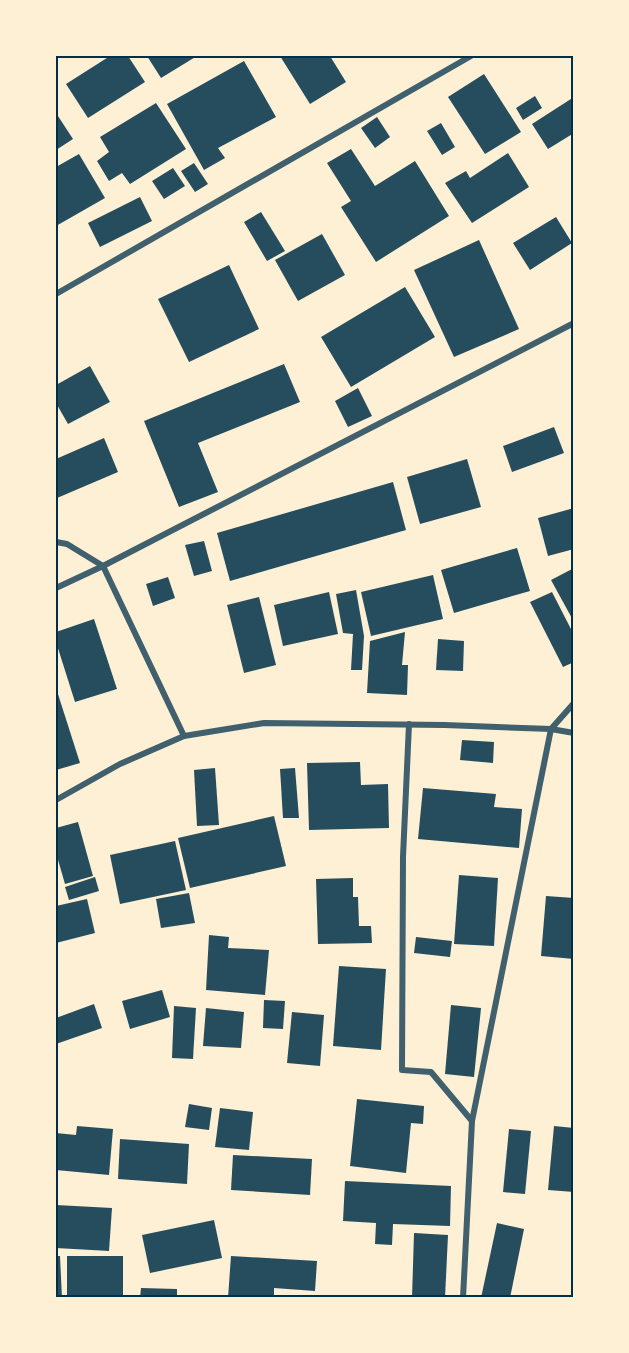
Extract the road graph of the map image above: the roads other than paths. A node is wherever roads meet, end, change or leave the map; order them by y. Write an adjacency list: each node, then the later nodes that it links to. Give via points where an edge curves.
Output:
1 (471, 56): 2 (street)
2 (56, 294)
3 (573, 323): 5 (street)
4 (56, 542): 5 (street, via 67,544)
5 (103, 566): 6 (street); 11 (street)
6 (56, 588)
7 (573, 703): 9 (street)
8 (409, 724): 9 (street); 11 (street, via 264,723); 13 (street, via 403,857 402,1070 431,1072)
9 (551, 729): 10 (street); 13 (street)
10 (573, 733)
11 (184, 736): 12 (street, via 120,764)
12 (56, 800)
13 (472, 1120): 14 (street)
14 (463, 1298)

